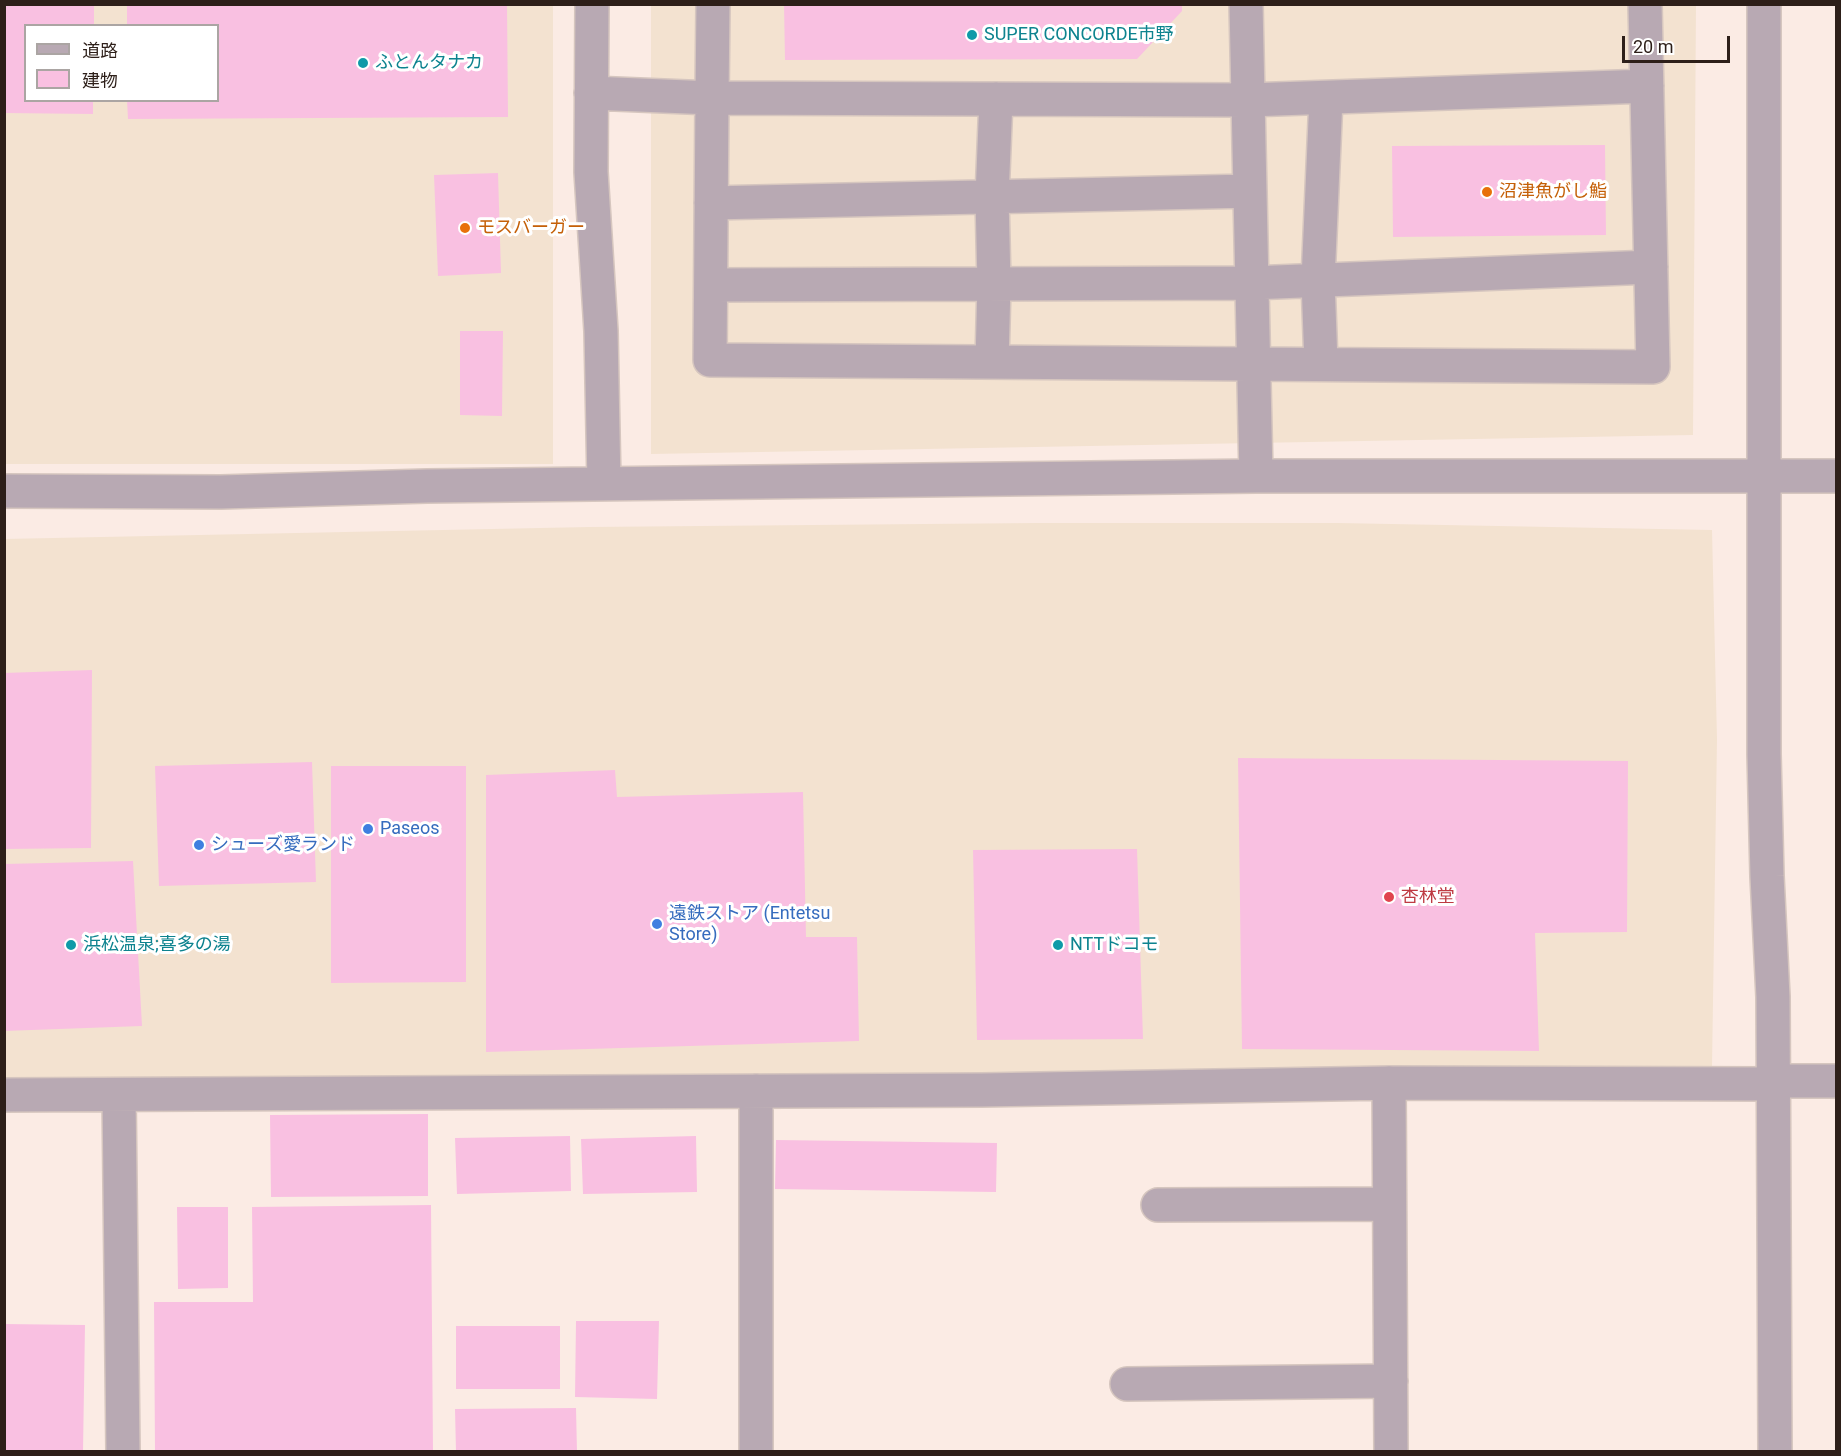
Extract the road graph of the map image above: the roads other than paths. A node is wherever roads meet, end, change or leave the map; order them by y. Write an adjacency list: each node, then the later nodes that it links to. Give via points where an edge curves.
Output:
1 (592, 4): 7 (street)
2 (713, 4): 8 (street)
3 (1246, 4): 11 (street)
4 (1645, 4): 6 (street)
5 (1764, 4): 24 (street)
6 (1647, 86): 9 (street); 15 (street)
7 (591, 93): 8 (street); 26 (street)
8 (712, 98): 10 (street); 14 (street)
9 (1326, 98): 11 (street); 16 (street)
10 (996, 99): 11 (street); 13 (street)
11 (1248, 100): 12 (street)
12 (1250, 191): 13 (street); 17 (street)
13 (992, 197): 14 (street); 18 (street)
14 (711, 203): 19 (street)
15 (1651, 267): 16 (street); 22 (street, via 1653,367)
16 (1318, 280): 17 (street); 22 (street)
17 (1251, 283): 18 (street); 21 (street)
18 (993, 284): 19 (street); 20 (street)
19 (711, 285): 20 (street, via 710,360)
20 (992, 362): 21 (street)
21 (1253, 363): 22 (street); 23 (street)
22 (1321, 364)
23 (1256, 476): 24 (street); 26 (street)
24 (1764, 476): 25 (street); 30 (street, via 1765,765 1773,997)
25 (1836, 476)
26 (604, 484): 27 (street, via 221,492)
27 (4, 491)
28 (1836, 1081): 30 (street)
29 (1389, 1083): 30 (street); 31 (street); 34 (street)
30 (1756, 1084): 41 (street)
31 (756, 1091): 33 (street); 39 (street)
32 (4, 1095): 33 (street)
33 (119, 1095): 38 (street)
34 (1389, 1204): 35 (street); 36 (street)
35 (1158, 1205)
36 (1391, 1381): 37 (street); 40 (street)
37 (1127, 1384)
38 (123, 1452)
39 (756, 1452)
40 (1391, 1452)
41 (1775, 1452)

